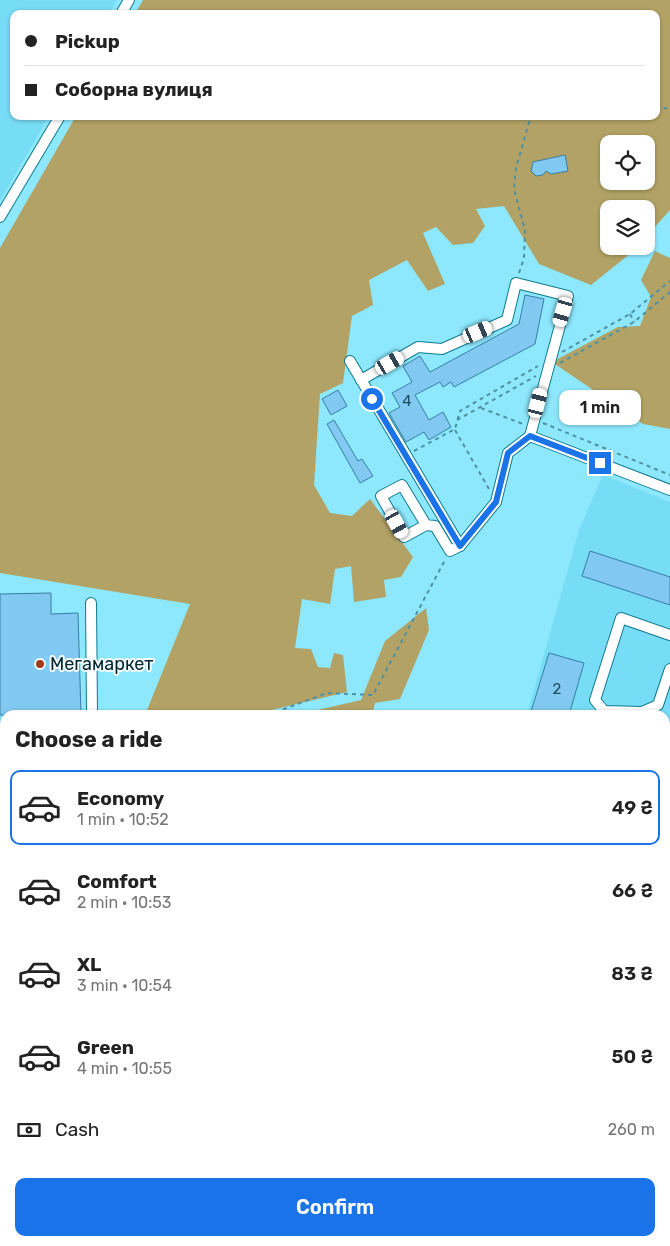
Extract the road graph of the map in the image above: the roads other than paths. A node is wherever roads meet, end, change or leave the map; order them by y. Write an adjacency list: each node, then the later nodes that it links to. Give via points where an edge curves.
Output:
1 (58, 120): 2 (street)
2 (0, 217)
3 (350, 361): 4 (street)
4 (361, 380): 5 (street, via 418,347 442,350 507,320 516,283 568,296); 8 (street)
5 (532, 428): 6 (street); 8 (street, via 508,453 496,502)
6 (670, 490)
7 (426, 525): 7 (street, via 402,485 381,496 404,537); 8 (street, via 434,526 450,551)
8 (460, 546)
9 (91, 603): 12 (street)
10 (670, 635): 13 (street, via 621,618 595,700)
11 (670, 669): 14 (street, via 658,705)
12 (92, 710)
13 (603, 710)
14 (648, 710)

